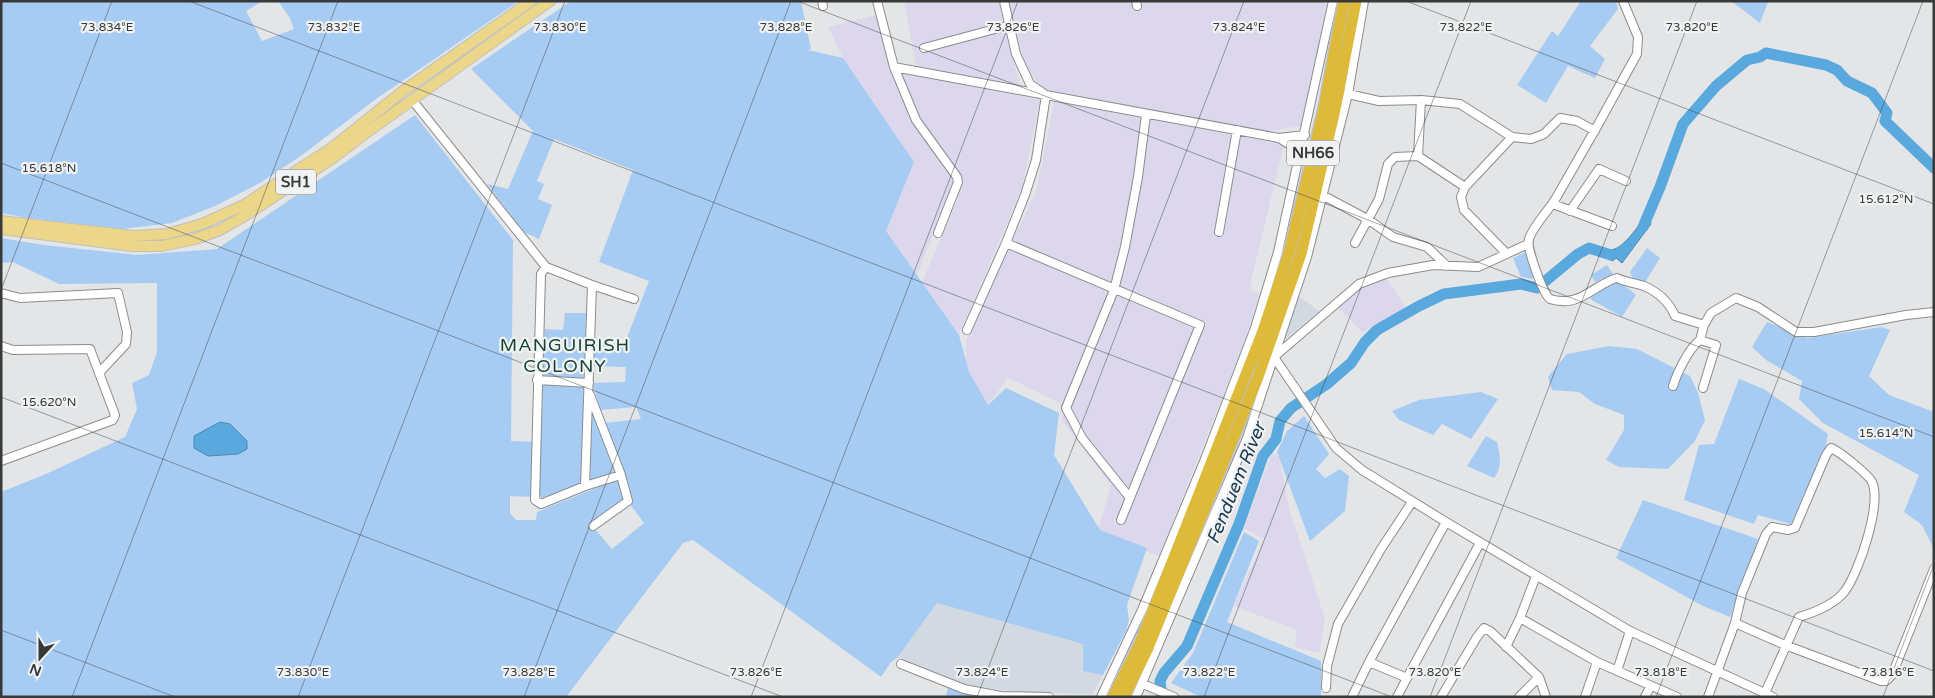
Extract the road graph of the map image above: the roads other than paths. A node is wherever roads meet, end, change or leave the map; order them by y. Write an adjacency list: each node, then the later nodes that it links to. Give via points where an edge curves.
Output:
1 (531, 1): 13 (main road, SH1)
2 (550, 1): 17 (main road, SH1)
3 (877, 1): 12 (street)
4 (1004, 1): 10 (street)
5 (1333, 1): 22 (street)
6 (1344, 1): 52 (highway, NH66, via 1324,109 1290,250)
7 (1356, 1): 45 (highway, NH66, via 1334,114)
8 (1364, 1): 15 (street)
9 (1622, 1): 21 (street, via 1638,37 1637,54)
10 (1010, 25): 11 (street); 16 (street, via 1016,54 1030,84)
11 (924, 48)
12 (894, 67): 16 (street); 37 (street, via 916,120 957,177 958,182)
13 (412, 85): 14 (main road, SH1); 17 (main road)
14 (399, 94): 17 (main road); 33 (main road, SH1, via 333,147 244,205 202,224 167,234 134,236)
15 (1348, 94): 18 (street, via 1379,101); 29 (street)
16 (1046, 96): 19 (street); 38 (street, via 1036,160)
17 (413, 100): 35 (main road, SH1, via 334,158 246,215 220,230 195,239 162,246 132,246); 43 (street)
18 (1421, 100): 23 (street, via 1460,104); 26 (street)
19 (1146, 115): 20 (street); 46 (street, via 1138,177)
20 (1237, 130): 24 (street); 36 (street)
21 (1595, 131): 23 (street, via 1577,121 1560,118 1544,134 1531,140); 30 (street)
22 (1305, 135): 24 (street); 25 (street)
23 (1512, 137): 28 (street)
24 (1279, 138): 25 (street)
25 (1301, 152): 52 (street)
26 (1418, 156): 28 (street); 32 (street, via 1394,157 1388,164 1379,199)
27 (1626, 181): 31 (street, via 1599,169)
28 (1465, 187): 41 (street, via 1462,197 1464,210)
29 (1324, 196): 32 (street); 45 (street, via 1307,257)
30 (1553, 204): 31 (street); 40 (street)
31 (1570, 211): 34 (street)
32 (1369, 220): 39 (street); 42 (street, via 1393,237 1427,247)
33 (1, 221)
34 (1612, 226)
35 (1, 229)
36 (1219, 232)
37 (938, 233)
38 (1006, 243): 46 (street); 51 (street)
39 (1355, 243)
40 (1528, 244): 41 (street); 50 (street, via 1545,294 1551,299 1564,302 1586,295 1607,280 1617,278 1643,286 1664,298 1676,316)
41 (1507, 254): 42 (street, via 1478,267)
42 (1447, 266): 55 (street, via 1433,265 1388,273 1359,284)
43 (546, 267): 44 (street); 57 (street, via 540,274)
44 (592, 285): 48 (street); 59 (street)
45 (1293, 289): 55 (street); 91 (highway, NH66, via 1148,648)
46 (1114, 290): 64 (street, via 1066,408 1082,438); 64 (street, via 1200,326)
47 (1, 293): 56 (street, via 20,298 118,293 127,332 126,344)
48 (634, 299)
49 (1934, 312): 50 (street, via 1814,332 1796,332 1758,307 1736,298 1711,313)
50 (1704, 325): 53 (street)
51 (968, 330)
52 (1259, 330): 89 (street, via 1142,610); 90 (highway, NH66, via 1140,644)
53 (1700, 340): 58 (street, via 1680,366); 60 (street, via 1716,345)
54 (1, 346): 56 (street, via 13,350 90,349)
55 (1274, 357): 65 (street, via 1336,448 1362,470); 84 (street, via 1247,438)
56 (98, 373): 61 (street, via 115,415 113,420)
57 (537, 380): 59 (street); 63 (street, via 535,500 541,504)
58 (1673, 386)
59 (589, 387): 62 (street); 63 (street)
60 (1703, 388)
61 (1, 461)
62 (620, 475): 63 (street); 68 (street, via 628,501)
63 (585, 486)
64 (1130, 498): 66 (street)
65 (1412, 502): 67 (street); 86 (street, via 1338,624 1327,666)
66 (1121, 520)
67 (1446, 522): 69 (street); 77 (street)
68 (593, 526)
69 (1480, 543): 71 (street); 83 (street)
70 (1934, 569): 75 (street, via 1892,675 1886,681)
71 (1536, 576): 72 (street); 74 (street)
72 (1520, 618): 76 (street); 78 (street)
73 (1735, 623): 75 (street); 75 (street, via 1742,593 1766,534 1772,527 1795,528 1826,456 1831,448 1839,451 1872,481 1876,499 1871,526 1853,578 1844,592 1820,611 1799,617); 80 (street)
74 (1630, 631): 80 (street); 81 (street)
75 (1785, 645): 87 (street)
76 (1506, 646): 82 (street); 96 (street, via 1484,628)
77 (1370, 662): 83 (street); 94 (street)
78 (1597, 662): 81 (street); 99 (street)
79 (901, 664): 88 (street, via 964,689 1001,696)
80 (1717, 670): 87 (street); 102 (street)
81 (1617, 671): 85 (street)
82 (1539, 677): 97 (street); 98 (street)
83 (1407, 678): 95 (street)
84 (1143, 684): 92 (street); 93 (street)
85 (1650, 687): 100 (street); 101 (street)
86 (1326, 688)
87 (1769, 695)
88 (1049, 697)
89 (1101, 697)
90 (1113, 697)
91 (1124, 697)
92 (1136, 697)
93 (1174, 697)
94 (1352, 697)
95 (1397, 697)
96 (1441, 697)
97 (1519, 697)
98 (1546, 697)
99 (1585, 697)
100 (1646, 697)
101 (1677, 697)
102 (1708, 697)

